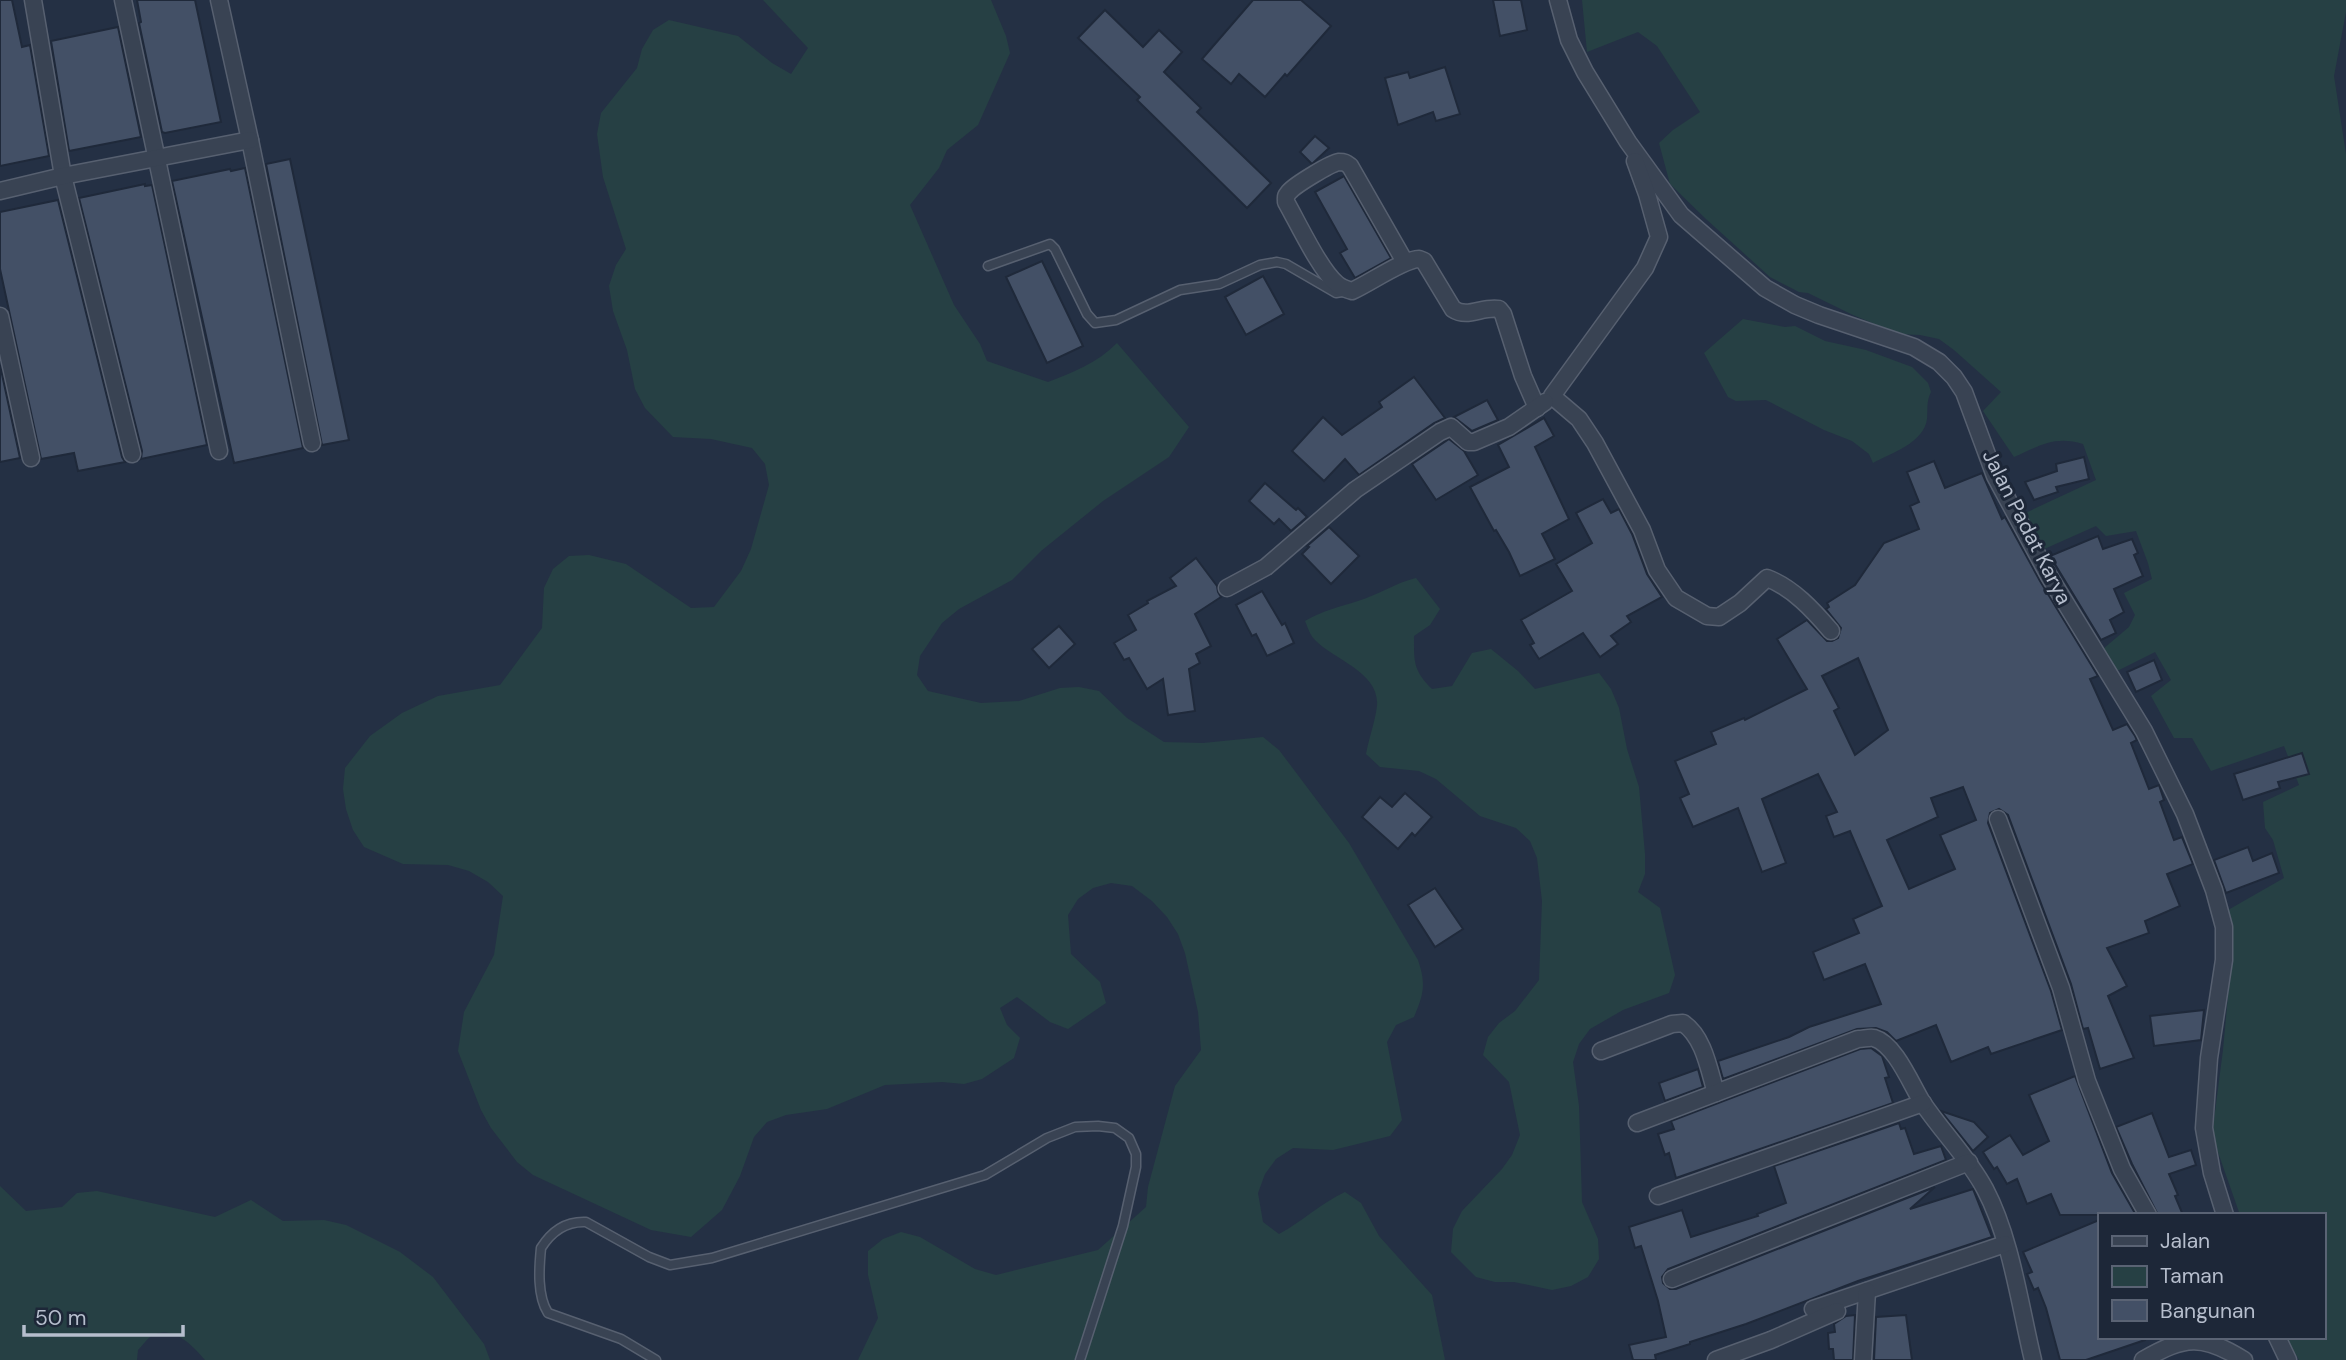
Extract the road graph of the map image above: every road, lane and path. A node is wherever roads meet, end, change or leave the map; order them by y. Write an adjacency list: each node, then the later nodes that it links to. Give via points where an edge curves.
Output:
1 (33, 0): 8 (street)
2 (123, 0): 7 (street)
3 (219, 0): 5 (street)
4 (1558, 0): 6 (street, Jalan Padat Karya, via 1569,40)
5 (250, 140): 7 (street); 16 (street)
6 (1628, 142): 14 (street, via 1659,237 1645,268); 30 (street, Jalan Padat Karya, via 1681,215 1765,288 1819,315 1914,347 1939,362 1964,393 2001,486 2049,576 2144,731 2185,814 2214,890 2224,927 2224,960 2204,1128)
7 (157, 158): 8 (street); 17 (street)
8 (63, 176): 9 (street); 18 (street)
9 (0, 191)
10 (1405, 262): 12 (street); 12 (street, via 1350,166 1337,162 1327,167 1292,188 1286,202 1328,273 1340,287); 15 (street, via 1424,261 1459,313 1499,309)
11 (988, 266): 12 (lane, via 1049,244 1095,323 1116,320 1180,289 1219,284 1277,262 1336,293)
12 (1352, 291)
13 (0, 316): 19 (street)
14 (1552, 396): 15 (street); 21 (street, via 1579,419 1595,443 1642,530 1657,570 1676,598 1707,616 1720,617 1767,578 1805,602)
15 (1537, 408): 20 (street, via 1474,442 1451,428 1440,432 1355,490 1266,568)
16 (312, 443)
17 (219, 451)
18 (132, 454)
19 (31, 458)
20 (1227, 589)
21 (1831, 631)
22 (1998, 819): 29 (street, via 2062,988 2087,1081 2122,1169)
23 (1601, 1051): 24 (street, via 1683,1023 1698,1039)
24 (1716, 1093): 25 (street, via 1858,1039 1873,1038 1891,1050); 26 (street)
25 (1923, 1103): 27 (street); 28 (street)
26 (1637, 1123)
27 (1969, 1162): 31 (street, via 1986,1191); 32 (street)
28 (1658, 1196)
29 (2147, 1213)
30 (2224, 1213)
31 (2005, 1244): 33 (street); 42 (street)
32 (1672, 1279)
33 (1866, 1296): 34 (street); 40 (street); 41 (street)
34 (1813, 1309)
35 (2197, 1339): 43 (street, via 2171,1345)
36 (2204, 1339): 44 (street)
37 (2278, 1339): 45 (street)
38 (656, 1360): 39 (lane, via 621,1339 548,1313 541,1296 541,1248 560,1227 586,1222 670,1265 712,1258 985,1175 1047,1138 1098,1126 1115,1128 1129,1138 1136,1167 1123,1226)
39 (1080, 1360)
40 (1716, 1360)
41 (1863, 1360)
42 (2033, 1360)
43 (2143, 1360)
44 (2244, 1360)
45 (2288, 1360)

